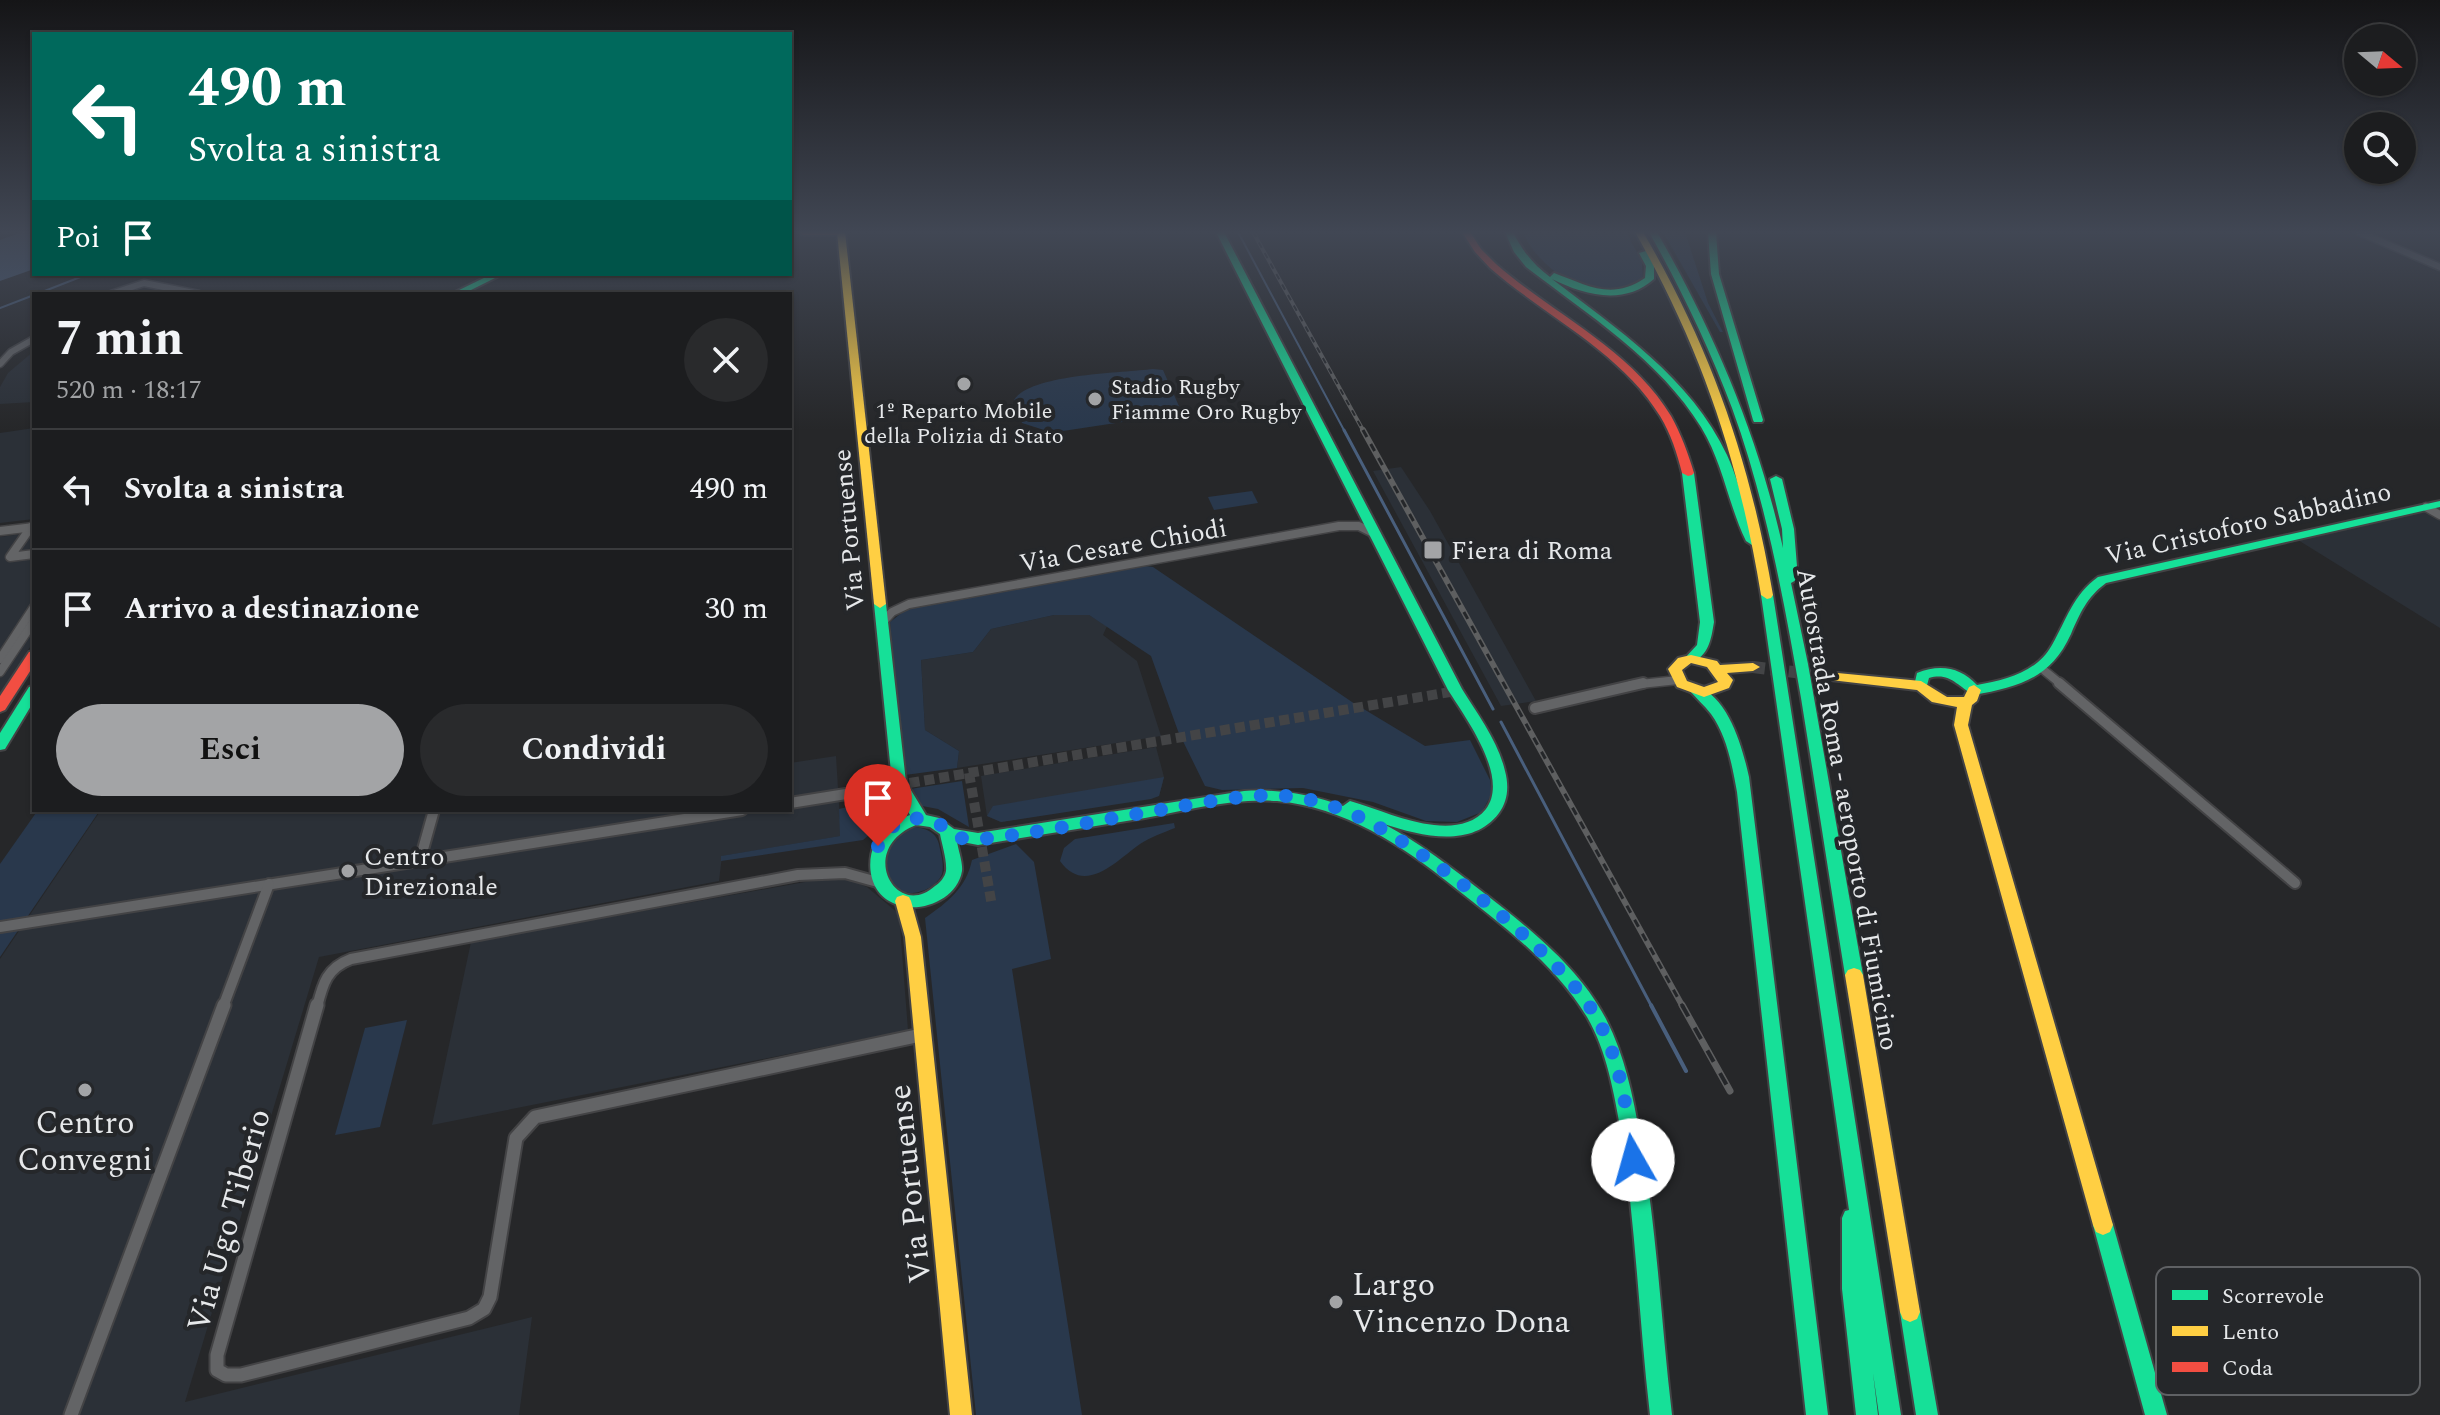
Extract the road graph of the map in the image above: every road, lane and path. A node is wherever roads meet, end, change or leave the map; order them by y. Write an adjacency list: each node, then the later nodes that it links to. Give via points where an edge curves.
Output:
1 (848, 298): 22 (main road, Via Portuense)
2 (1254, 298): 14 (main road)
3 (1534, 298): 25 (main road, via 1621,368 1673,425 1688,473 1707,622 1703,646)
4 (1570, 298): 17 (main road, via 1650,362 1688,401 1721,453 1744,528)
5 (1677, 298): 17 (main road, Autostrada Roma - aeroporto di Fiumicino, via 1720,397)
6 (1692, 298): 19 (main road, Autostrada Roma - aeroporto di Fiumicino, via 1737,396 1768,496)
7 (1722, 298): 19 (main road, via 1794,555)
8 (32, 340): 9 (street)
9 (0, 364)
10 (2433, 505): 11 (street); 27 (main road, Via Cristoforo Sabbadino, via 2102,580 2081,595 2056,649)
11 (2440, 515)
12 (32, 527): 13 (street); 16 (street)
13 (0, 531)
14 (1377, 535): 22 (street, Via Cesare Chiodi, via 1350,525 1310,531 909,604); 41 (main road, via 1496,765 1503,788 1500,805 1477,825 1447,831 1325,799)
15 (32, 542): 16 (street)
16 (20, 543): 18 (street, via 10,557)
17 (1760, 548): 54 (main road, Autostrada Roma - aeroporto di Fiumicino)
18 (32, 554)
19 (1792, 606): 61 (main road, Autostrada Roma - aeroporto di Fiumicino)
20 (32, 610): 24 (street)
21 (32, 624): 29 (street)
22 (881, 624): 45 (main road, Via Portuense, via 899,782)
23 (32, 658): 37 (main road)
24 (0, 659)
25 (1691, 659): 28 (main road); 31 (main road, via 1675,669)
26 (1753, 667): 28 (main road)
27 (2040, 667): 34 (main road, via 2007,683); 49 (street)
28 (1721, 669): 33 (main road, via 1726,680 1720,689)
29 (0, 672)
30 (1827, 676): 32 (main road)
31 (1678, 680): 33 (main road); 38 (street)
32 (1921, 686): 34 (main road, via 1922,676 1940,671 1957,675); 36 (main road, via 1939,700)
33 (1696, 690): 58 (main road, via 1723,716 1746,800)
34 (1974, 690): 36 (main road)
35 (32, 693): 39 (main road)
36 (1965, 703): 62 (main road, via 1961,725)
37 (0, 707)
38 (1535, 708)
39 (0, 745)
40 (846, 794): 42 (street)
41 (1284, 796): 46 (main road, via 1215,801 978,839); 57 (main road, via 1350,814 1415,851 1534,946 1588,1003 1610,1046 1626,1110)
42 (792, 803)
43 (433, 812): 47 (street)
44 (729, 812): 47 (street)
45 (920, 818): 46 (main road, via 938,823); 48 (main road, via 895,825 882,837)
46 (949, 834): 51 (main road, via 954,865 950,881 926,900)
47 (420, 860): 50 (street)
48 (881, 883): 51 (main road); 53 (street, Via Ugo Tiberio, via 847,872 801,875 335,965 325,978 215,1360 217,1370 241,1375 478,1313 490,1297 516,1138 535,1117)
49 (2295, 883)
50 (269, 884): 52 (street); 55 (street)
51 (903, 901): 53 (main road, Via Portuense, via 913,937)
52 (0, 927)
53 (921, 1035): 56 (main road, Via Portuense)
54 (1851, 1147): 59 (main road, via 1852,1289); 60 (main road, Autostrada Roma - aeroporto di Fiumicino)
55 (71, 1415)
56 (961, 1415)
57 (1661, 1415)
58 (1817, 1415)
59 (1867, 1415)
60 (1890, 1415)
61 (1927, 1415)
62 (2156, 1415)

